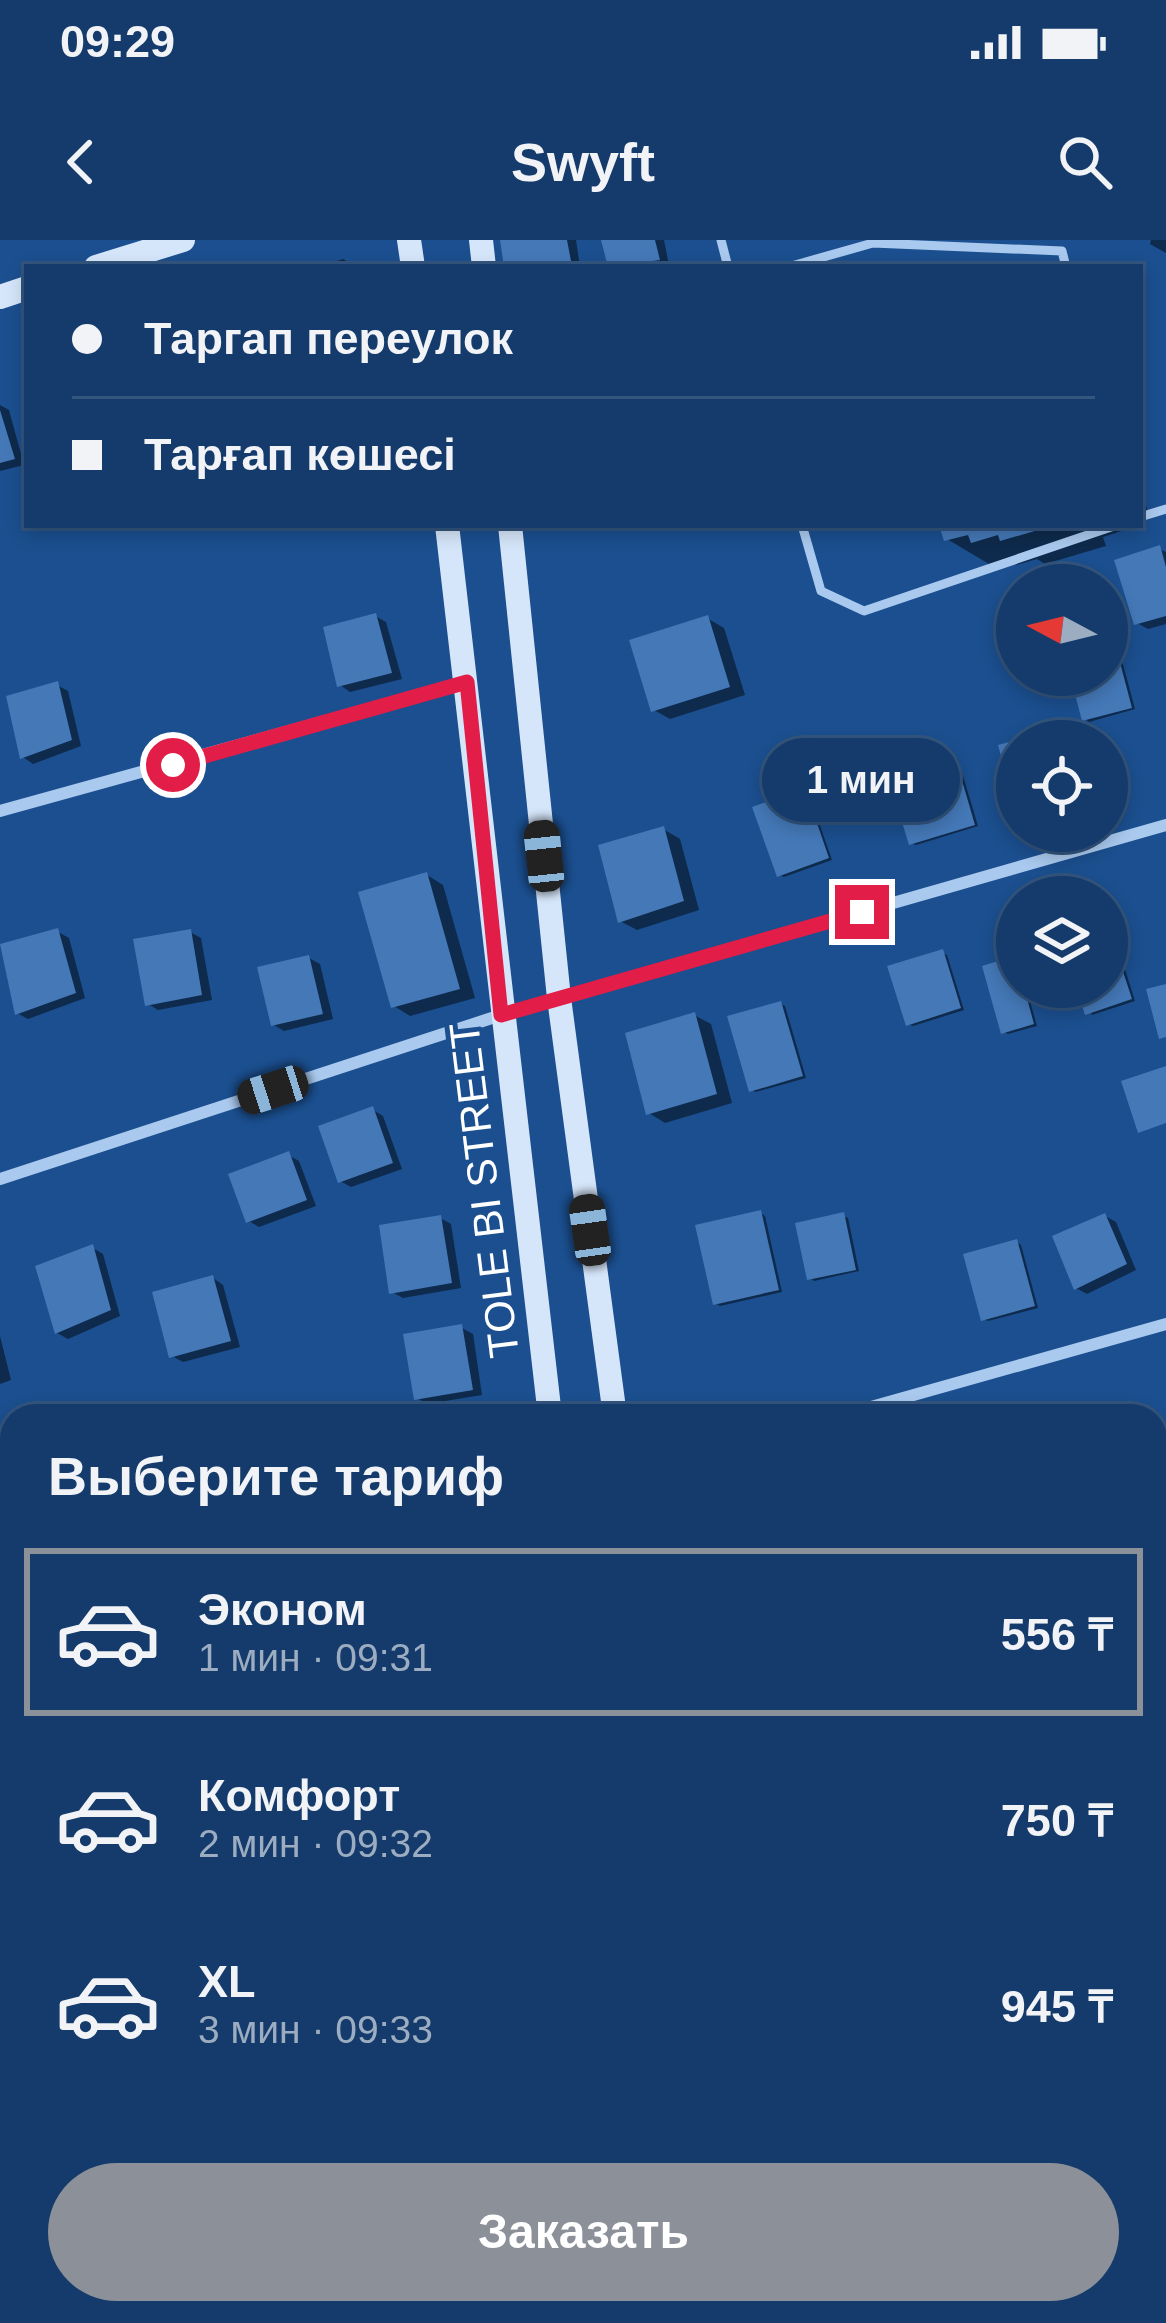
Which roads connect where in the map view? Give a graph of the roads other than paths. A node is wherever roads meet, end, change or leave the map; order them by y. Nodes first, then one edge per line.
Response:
1 (183, 240) edge
2 (106, 264) edge
3 (799, 264) edge
4 (1065, 264) edge
5 (447, 528) edge
6 (510, 528) edge
7 (803, 528) edge
8 (1108, 528) edge
9 (467, 682) junction
10 (0, 812) edge
11 (1166, 825) edge
12 (559, 998) junction
13 (501, 1015) junction
14 (0, 1179) edge
15 (1166, 1324) edge
16 (549, 1404) edge
17 (613, 1404) edge
18 (881, 1404) edge

1 - 2 main road
3 - 4 lane
5 - 9 main road, TOLE BI STREET
6 - 12 main road
7 - 8 lane
9 - 10 street
9 - 13 main road, TOLE BI STREET
11 - 12 street
12 - 13 street
12 - 17 main road
13 - 14 street
13 - 16 main road, TOLE BI STREET
15 - 18 street

